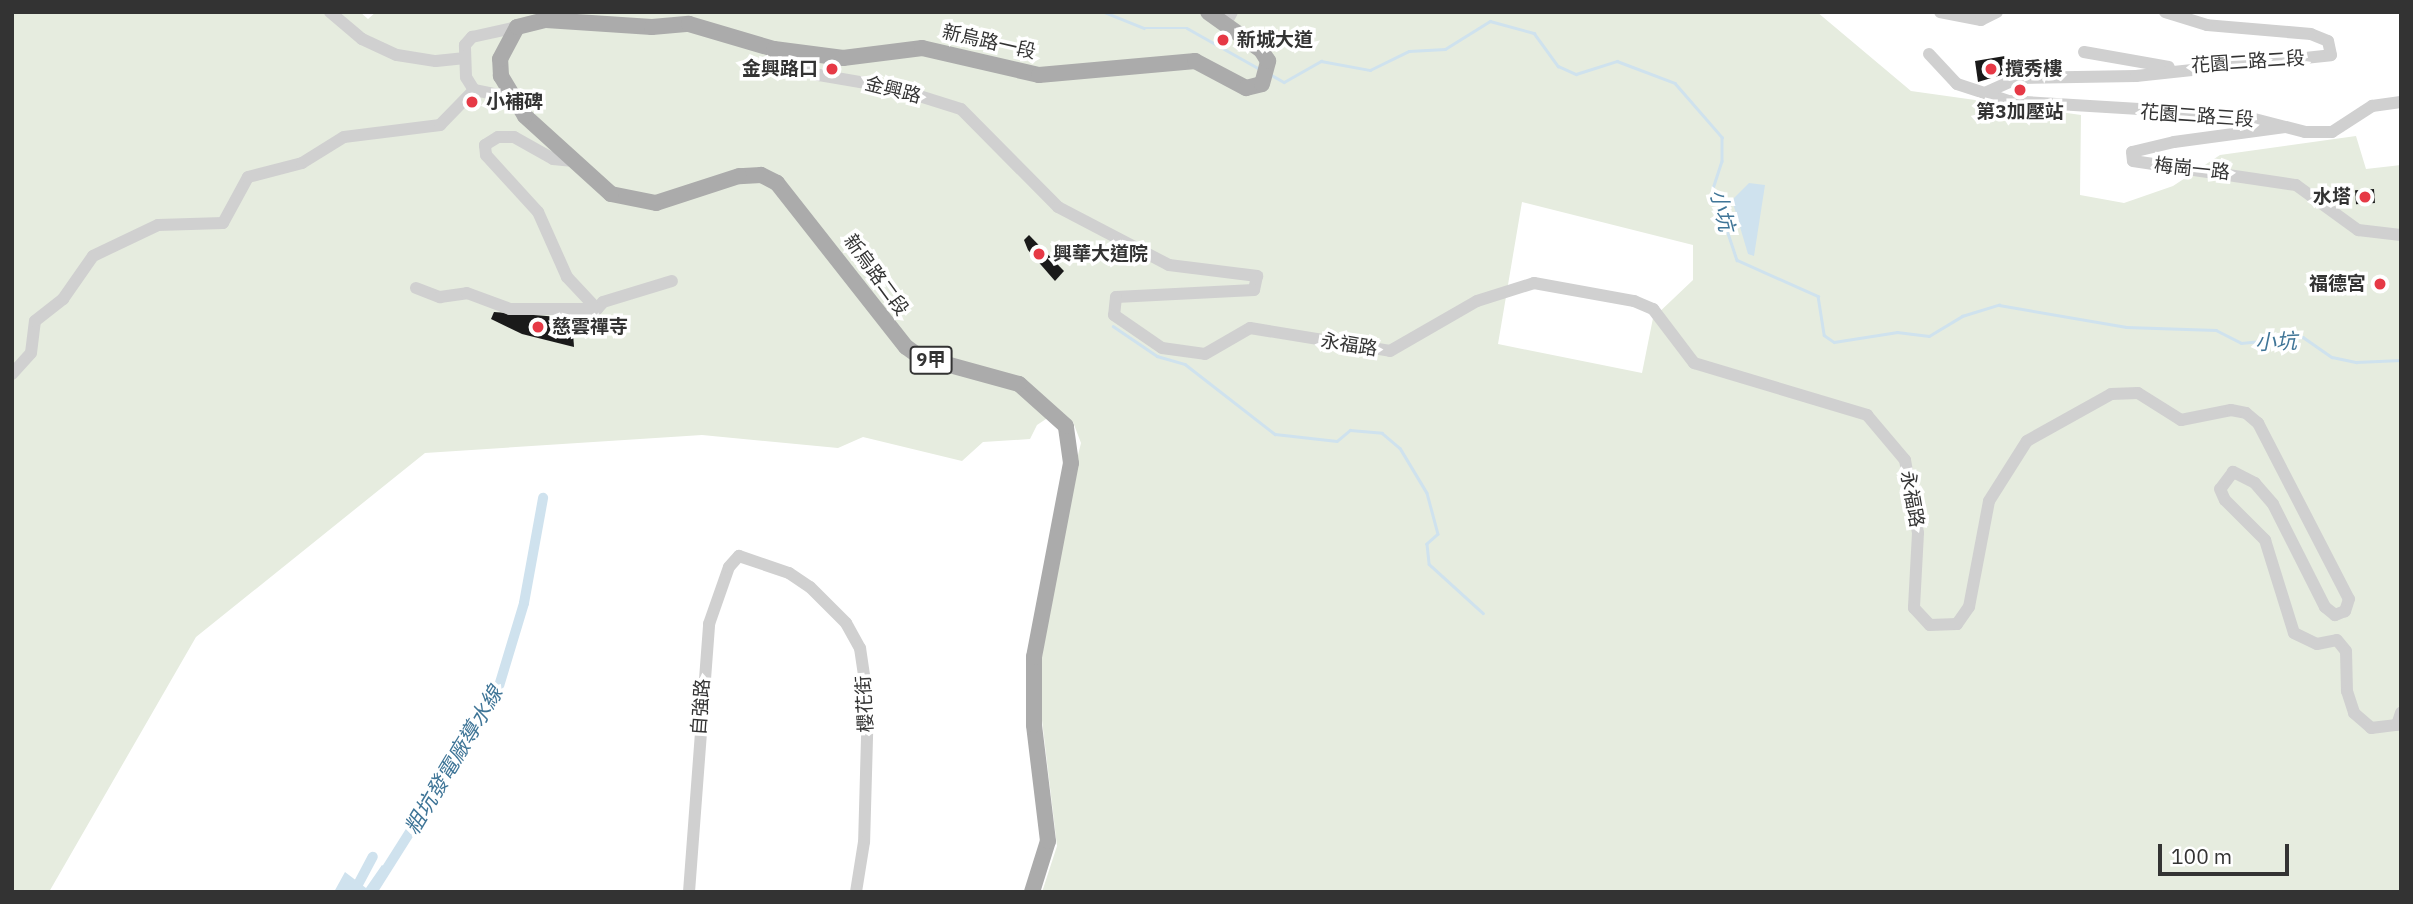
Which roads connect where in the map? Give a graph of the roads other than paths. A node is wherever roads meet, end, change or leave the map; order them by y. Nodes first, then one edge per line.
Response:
1 (330, 12) edge
2 (1208, 12) edge
3 (1940, 12) edge
4 (1997, 12) edge
5 (2165, 12) edge
6 (1230, 17) edge
7 (517, 27) junction
8 (774, 48) junction
9 (2084, 52) dead end
10 (1929, 54) dead end
11 (463, 58) junction
12 (2173, 68) junction
13 (474, 90) junction
14 (1987, 92) junction
15 (511, 97) junction
16 (2401, 102) edge
17 (2285, 127) junction
18 (1001, 154) joint
19 (571, 161) junction
20 (2401, 235) edge
21 (673, 281) dead end
22 (416, 288) dead end
23 (597, 309) junction
24 (12, 374) edge
25 (764, 564) joint
26 (2401, 713) edge
27 (689, 892) edge
28 (856, 892) edge
29 (1032, 892) edge

1 - 11 street
2 - 6 main road, 新烏路一段
3 - 4 street
5 - 12 street, 花園二路二段
6 - 8 main road, 新烏路一段
7 - 8 main road, 新烏路一段
7 - 11 street
7 - 15 main road, 新烏路二段 / 9甲
8 - 18 street, 金興路
9 - 12 street
10 - 14 street
11 - 13 street
12 - 14 street, 花園二路二段
13 - 15 street
13 - 24 street
14 - 17 street, 花園二路三段
15 - 19 main road, 新烏路二段 / 9甲
16 - 17 street, 花園二路三段
17 - 20 street, 梅崗一路
18 - 26 street, 永福路
19 - 23 street
19 - 29 main road, 新烏路二段 / 9甲
21 - 23 street
22 - 23 street
25 - 27 street, 自強路
25 - 28 street, 櫻花街

